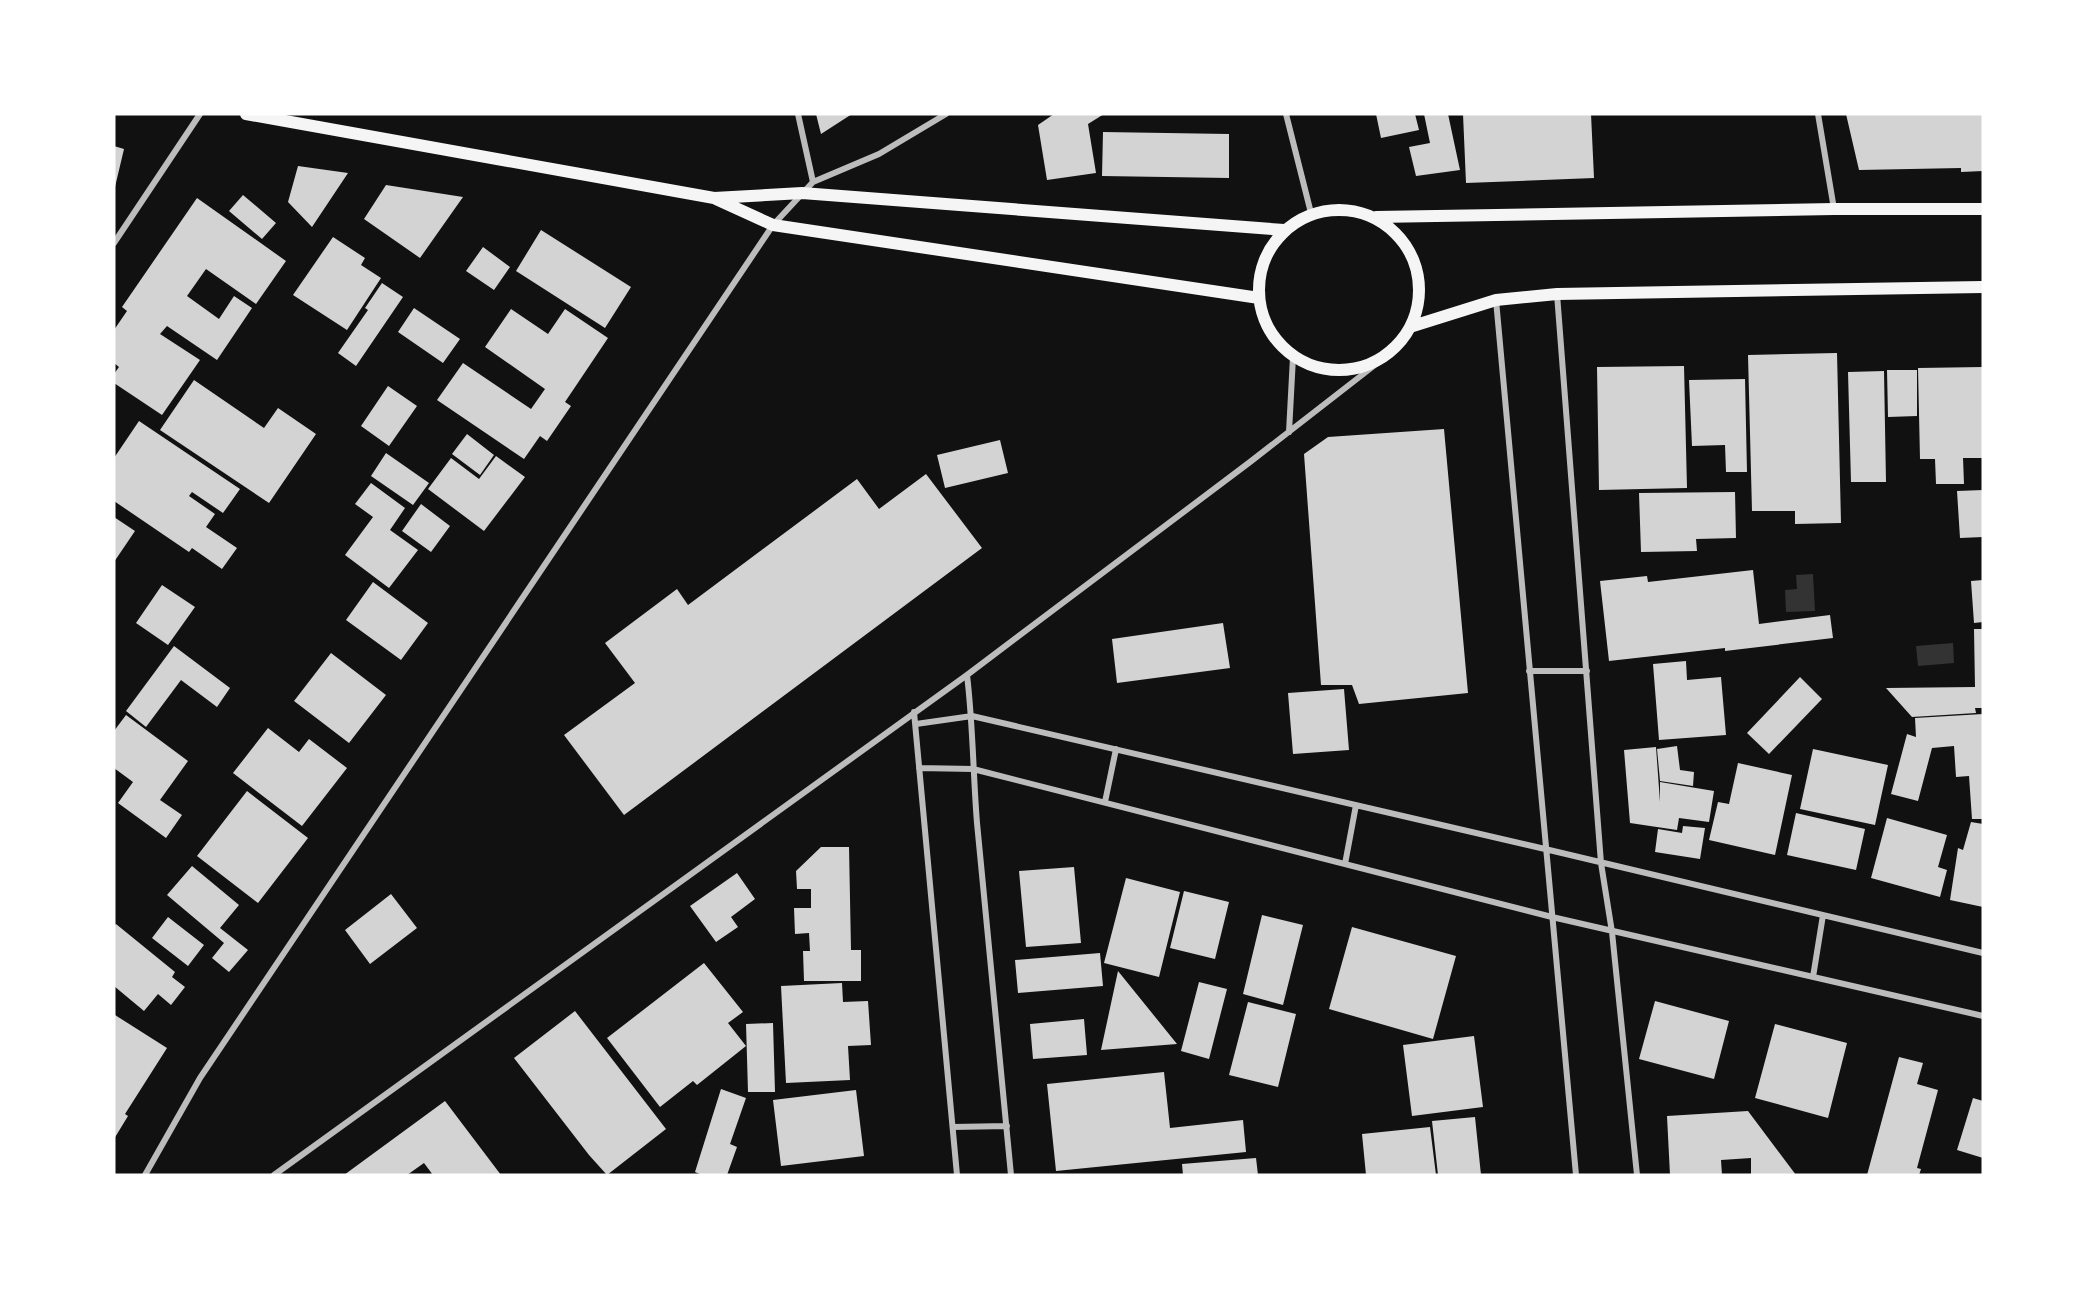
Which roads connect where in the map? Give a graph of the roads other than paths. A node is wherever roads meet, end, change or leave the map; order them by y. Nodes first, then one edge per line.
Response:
1 (200, 114) edge
2 (246, 114) edge
3 (798, 114) edge
4 (946, 114) edge
5 (1286, 114) edge
6 (1818, 114) edge
7 (813, 182) junction
8 (802, 193) junction
9 (714, 198) junction
10 (1834, 209) junction
11 (1983, 209) edge
12 (1311, 213) junction
13 (1376, 217) junction
14 (774, 225) junction
15 (1284, 230) junction
16 (114, 243) edge
17 (1983, 287) edge
18 (1557, 294) junction
19 (1259, 298) junction
20 (1496, 300) junction
21 (1413, 326) junction
22 (1293, 357) junction
23 (1380, 361) junction
24 (1289, 432) junction
25 (1529, 671) junction
26 (1587, 671) junction
27 (967, 675) junction
28 (914, 712) junction
29 (972, 716) junction
30 (916, 724) junction
31 (1116, 749) junction
32 (919, 768) junction
33 (973, 769) junction
34 (1105, 802) junction
35 (1356, 805) junction
36 (1545, 849) junction
37 (1601, 863) junction
38 (1345, 864) junction
39 (1823, 915) junction
40 (1552, 917) junction
41 (1612, 932) junction
42 (1983, 953) edge
43 (1813, 977) junction
44 (1983, 1016) edge
45 (953, 1126) junction
46 (1007, 1126) junction
47 (145, 1175) edge
48 (274, 1175) edge
49 (957, 1175) edge
50 (1011, 1175) edge
51 (1576, 1175) edge
52 (1637, 1175) edge

1 - 16 street
2 - 9 main road
3 - 7 street
4 - 7 street
5 - 12 street
6 - 10 street
7 - 8 street
8 - 9 main road
8 - 14 street
8 - 15 main road
9 - 14 main road
10 - 11 main road
10 - 13 main road
12 - 13 main road
12 - 15 main road
13 - 21 main road
14 - 19 main road
14 - 47 street
15 - 19 main road
17 - 18 main road
18 - 20 main road
18 - 26 street
19 - 22 main road
20 - 21 main road
20 - 25 street
21 - 23 main road
22 - 23 main road
22 - 24 street
23 - 24 street
24 - 27 street
25 - 26 street
25 - 36 street
26 - 37 street
27 - 28 street
27 - 29 street
28 - 30 street
28 - 48 street
29 - 30 street
29 - 31 street
29 - 33 street
30 - 32 street
31 - 34 street
31 - 35 street
32 - 33 street
32 - 45 street
33 - 34 street
33 - 46 street
34 - 38 street
35 - 36 street
35 - 38 street
36 - 37 street
36 - 40 street
37 - 39 street
37 - 41 street
38 - 40 street
39 - 42 street
39 - 43 street
40 - 41 street
40 - 51 street
41 - 43 street
41 - 52 street
43 - 44 street
45 - 46 street
45 - 49 street
46 - 50 street

